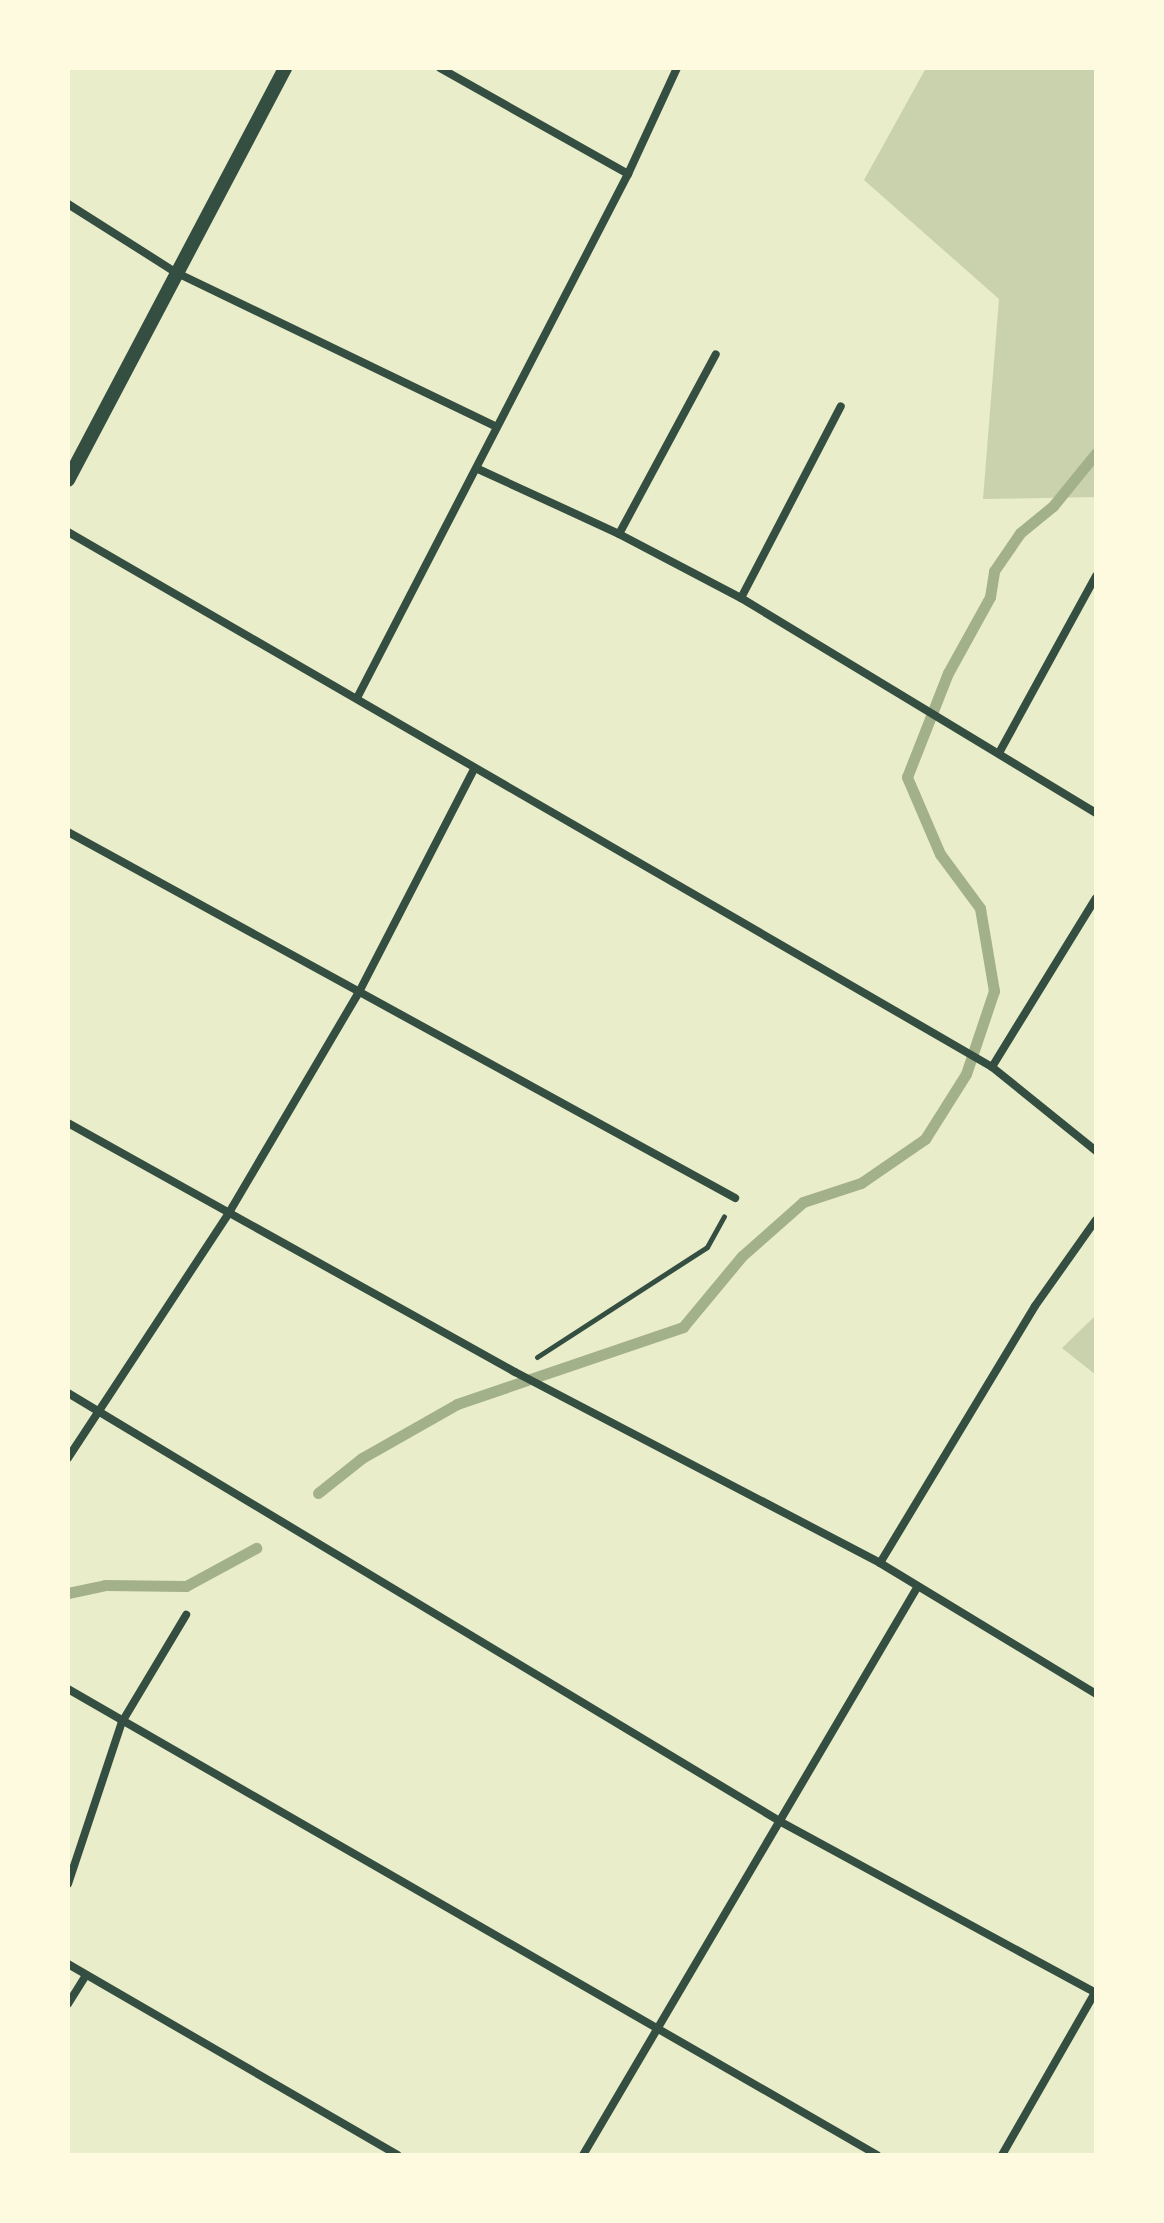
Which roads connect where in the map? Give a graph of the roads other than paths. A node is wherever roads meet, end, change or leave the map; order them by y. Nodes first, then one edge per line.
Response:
1 (285, 68) edge
2 (440, 68) edge
3 (677, 68) edge
4 (628, 174) junction
5 (68, 204) edge
6 (175, 272) junction
7 (716, 354) dead end
8 (841, 406) dead end
9 (497, 427) junction
10 (478, 469) junction
11 (68, 480) edge
12 (68, 532) edge
13 (619, 534) junction
14 (1096, 576) edge
15 (741, 598) junction
16 (357, 698) junction
17 (999, 753) junction
18 (474, 769) junction
19 (1096, 813) edge
20 (68, 832) edge
21 (1096, 898) edge
22 (358, 994) junction
23 (992, 1067) junction
24 (68, 1123) edge
25 (1096, 1151) edge
26 (735, 1198) road end
27 (230, 1211) junction
28 (1096, 1220) edge
29 (68, 1393) edge
30 (99, 1412) junction
31 (68, 1458) edge
32 (880, 1563) junction
33 (918, 1586) junction
34 (186, 1615) dead end
35 (68, 1689) edge
36 (1095, 1691) edge
37 (122, 1722) junction
38 (781, 1822) junction
39 (68, 1884) edge
40 (68, 1964) edge
41 (86, 1975) junction
42 (1096, 1992) edge
43 (68, 2004) edge
44 (659, 2029) junction
45 (398, 2155) edge
46 (583, 2155) edge
47 (877, 2155) edge
48 (1002, 2155) edge

1 - 6 street
2 - 4 street
3 - 4 street
4 - 9 street
5 - 6 street
6 - 9 street
6 - 11 street
7 - 13 street
8 - 15 street
9 - 10 street
10 - 13 street
10 - 16 street
12 - 16 street
13 - 15 street
14 - 17 street
15 - 17 street
16 - 18 street
17 - 19 street
18 - 22 street
18 - 23 street
20 - 22 street
21 - 23 street
22 - 26 street
22 - 27 street
23 - 25 street
24 - 27 street
27 - 30 street
27 - 32 street
28 - 32 street
29 - 30 street
30 - 31 street
30 - 38 street
32 - 33 street
33 - 36 street
33 - 38 street
34 - 37 street
35 - 37 street
37 - 39 street
37 - 44 street
38 - 42 street
38 - 44 street
40 - 41 street
41 - 43 street
41 - 45 street
42 - 48 street
44 - 46 street
44 - 47 street

